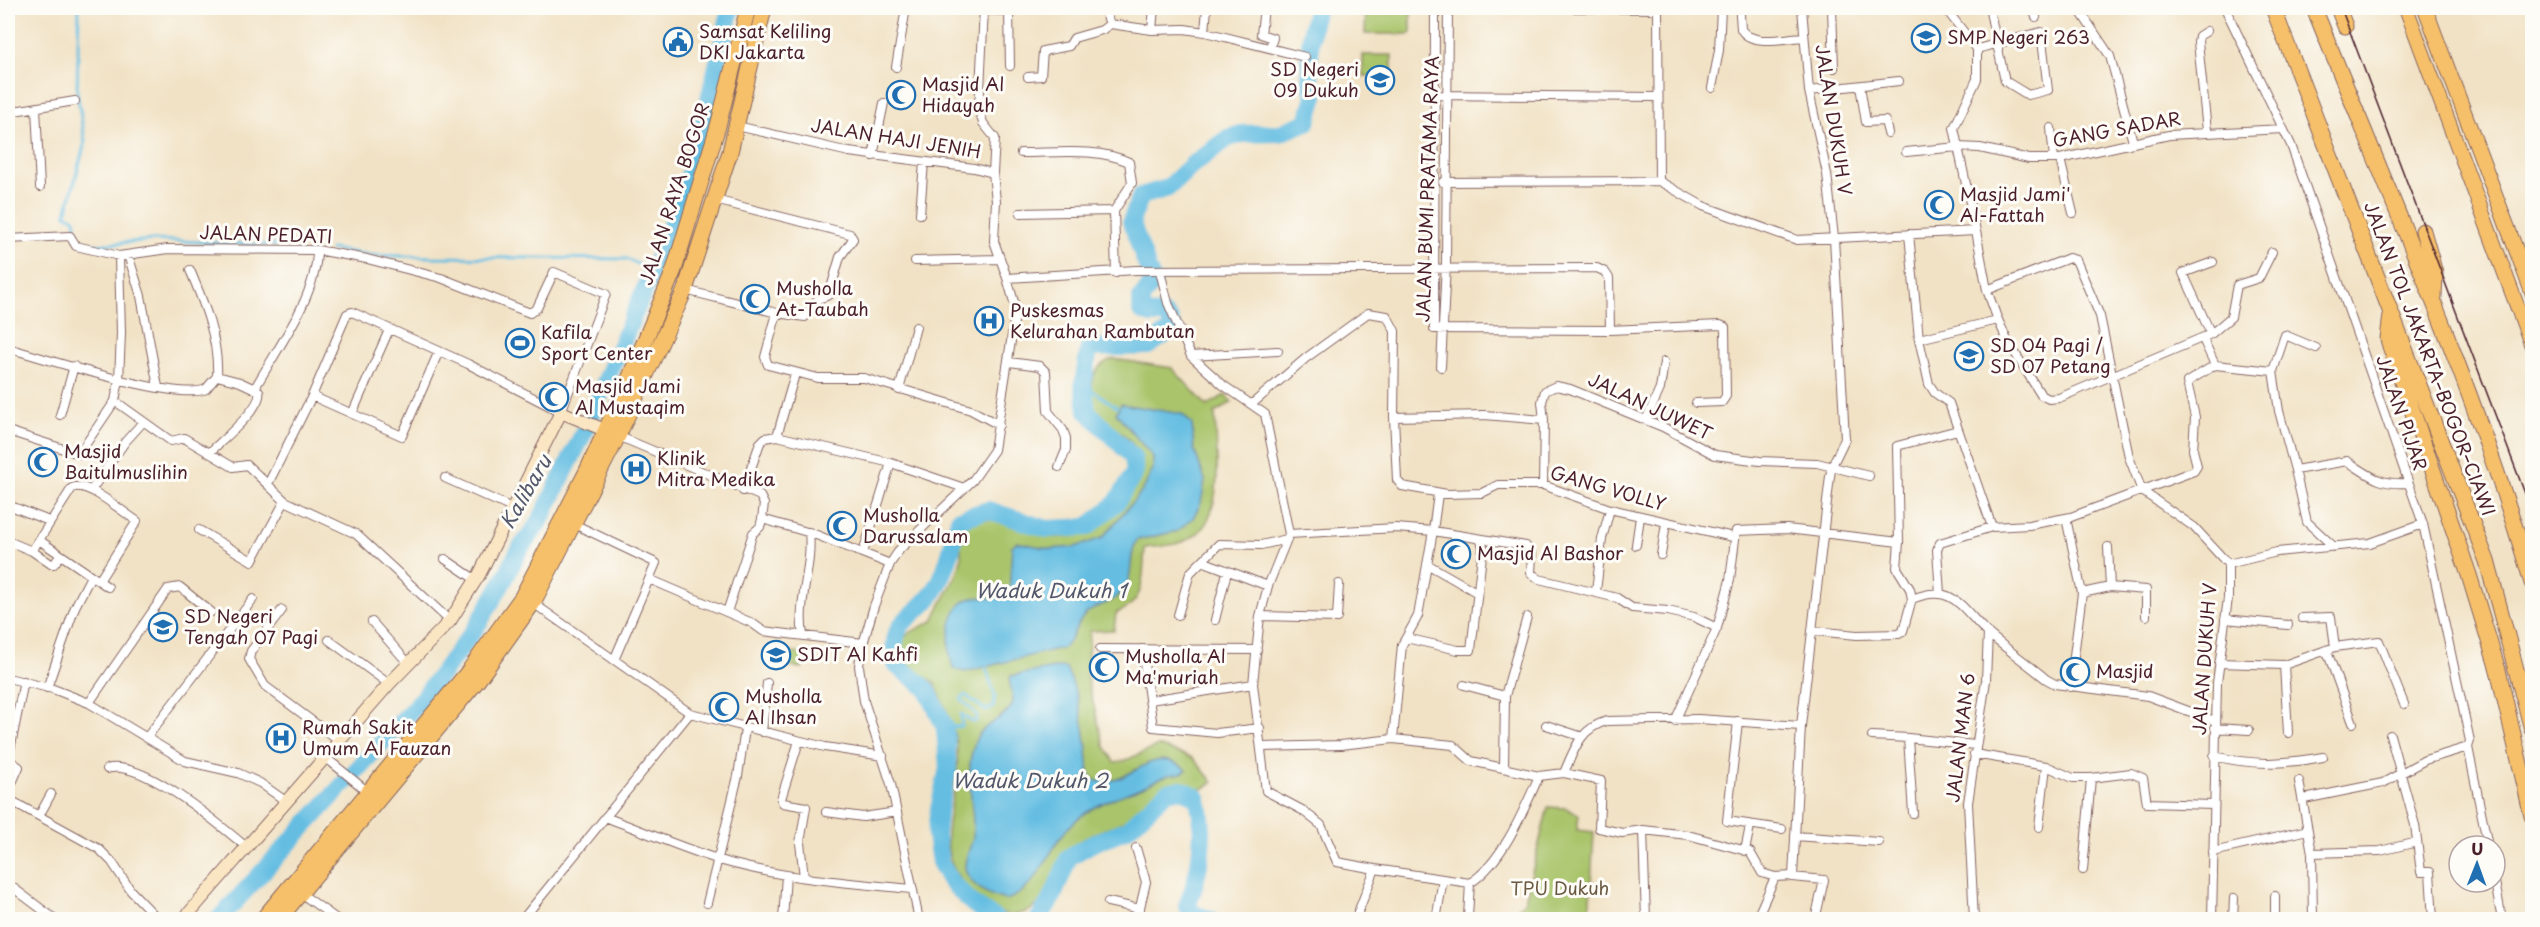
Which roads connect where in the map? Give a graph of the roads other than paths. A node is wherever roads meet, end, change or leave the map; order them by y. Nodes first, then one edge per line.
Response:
1 (748, 8) edge
2 (764, 8) edge
3 (906, 8) edge
4 (1104, 8) edge
5 (1154, 8) edge
6 (1207, 8) edge
7 (1264, 8) edge
8 (1435, 8) edge
9 (1448, 8) edge
10 (1570, 8) edge
11 (1658, 8) edge
12 (1721, 8) edge
13 (1802, 8) edge
14 (1832, 8) edge
15 (1945, 8) edge
16 (2032, 8) edge
17 (2078, 8) edge
18 (2225, 8) edge
19 (2273, 8) edge
20 (2314, 8) edge
21 (2338, 8) edge
22 (2406, 8) edge
23 (2425, 8) edge
24 (984, 9) edge
25 (1990, 12) dead end
26 (1740, 15) dead end
27 (2036, 17) dead end
28 (1110, 24) junction
29 (2345, 26) dead end
30 (1152, 30) junction
31 (2207, 31) dead end
32 (1205, 32) junction
33 (1803, 37) junction
34 (1998, 43) junction
35 (1270, 47) junction
36 (1977, 49) junction
37 (1305, 57) dead end
38 (1010, 66) dead end
39 (896, 67) dead end
40 (1834, 68) dead end
41 (1028, 77) dead end
42 (1899, 81) dead end
43 (1860, 86) junction
44 (1712, 88) dead end
45 (1809, 91) junction
46 (1435, 95) junction
47 (1448, 95) junction
48 (1657, 97) junction
49 (75, 101) dead end
50 (884, 103) dead end
51 (36, 108) junction
52 (8, 112) edge
53 (737, 126) junction
54 (2051, 128) dead end
55 (2283, 129) junction
56 (2207, 131) junction
57 (1888, 133) dead end
58 (2133, 141) junction
59 (1958, 147) junction
60 (1906, 152) dead end
61 (1021, 153) dead end
62 (873, 156) junction
63 (2057, 159) junction
64 (924, 162) junction
65 (993, 173) junction
66 (1659, 181) junction
67 (1435, 182) junction
68 (1448, 182) junction
69 (40, 187) dead end
70 (715, 200) junction
71 (1114, 212) junction
72 (1020, 213) dead end
73 (2073, 213) dead end
74 (921, 214) dead end
75 (1976, 231) junction
76 (2423, 231) dead end
77 (1909, 234) junction
78 (1834, 237) junction
79 (8, 239) edge
80 (317, 250) junction
81 (2272, 252) dead end
82 (124, 255) junction
83 (999, 259) junction
84 (915, 261) dead end
85 (2213, 262) dead end
86 (190, 270) dead end
87 (1156, 270) junction
88 (1434, 270) junction
89 (1446, 270) junction
90 (1116, 273) junction
91 (1007, 278) junction
92 (685, 290) junction
93 (1987, 290) junction
94 (2532, 292) edge
95 (2433, 304) junction
96 (777, 314) junction
97 (2391, 315) junction
98 (1998, 320) junction
99 (916, 327) dead end
100 (389, 330) junction
101 (1444, 330) junction
102 (1610, 330) junction
103 (2207, 336) junction
104 (1919, 339) junction
105 (2532, 346) edge
106 (8, 348) edge
107 (2316, 348) dead end
108 (439, 351) junction
109 (1278, 351) dead end
110 (1191, 356) junction
111 (1009, 362) junction
112 (1664, 362) dead end
113 (2215, 365) junction
114 (74, 366) junction
115 (1441, 367) dead end
116 (2273, 371) junction
117 (795, 374) junction
118 (2112, 374) junction
119 (217, 376) junction
120 (119, 380) junction
121 (158, 387) junction
122 (255, 388) junction
123 (899, 390) junction
124 (312, 396) junction
125 (115, 401) junction
126 (1696, 403) dead end
127 (1252, 404) junction
128 (352, 414) junction
129 (566, 414) junction
130 (60, 415) dead end
131 (1394, 417) junction
132 (1544, 420) junction
133 (1646, 420) junction
134 (143, 422) junction
135 (999, 425) junction
136 (1958, 430) junction
137 (8, 431) edge
138 (607, 431) junction
139 (777, 436) junction
140 (208, 453) junction
141 (891, 463) junction
142 (1832, 466) junction
143 (1059, 467) dead end
144 (2295, 470) junction
145 (1869, 476) dead end
146 (445, 478) dead end
147 (270, 480) dead end
148 (2408, 483) junction
149 (1543, 485) junction
150 (964, 488) junction
151 (92, 489) junction
152 (743, 491) junction
153 (2142, 491) junction
154 (1438, 494) junction
155 (285, 501) junction
156 (8, 506) edge
157 (512, 508) junction
158 (1610, 509) junction
159 (1640, 517) junction
160 (2066, 518) junction
161 (762, 519) junction
162 (49, 521) junction
163 (1666, 523) junction
164 (574, 524) junction
165 (2423, 524) junction
166 (1992, 527) junction
167 (199, 530) dead end
168 (1432, 531) junction
169 (809, 532) junction
170 (1823, 534) junction
171 (1288, 537) junction
172 (1733, 537) junction
173 (39, 540) junction
174 (1481, 541) junction
175 (8, 542) edge
176 (1899, 542) junction
177 (1636, 545) dead end
178 (2108, 547) dead end
179 (2334, 547) junction
180 (30, 550) junction
181 (863, 553) junction
182 (61, 555) junction
183 (1661, 555) dead end
184 (445, 559) dead end
185 (252, 561) junction
186 (1202, 561) junction
187 (890, 564) junction
188 (1427, 564) junction
189 (2228, 564) junction
190 (248, 572) dead end
191 (1227, 572) junction
192 (95, 578) junction
193 (649, 579) junction
194 (2532, 579) edge
195 (476, 580) junction
196 (1340, 584) dead end
197 (1268, 586) junction
198 (108, 587) dead end
199 (2110, 587) junction
200 (1476, 592) junction
201 (1596, 592) junction
202 (2082, 593) junction
203 (1940, 594) junction
204 (253, 599) dead end
205 (1912, 599) junction
206 (532, 603) junction
207 (282, 610) dead end
208 (211, 612) dead end
209 (728, 612) junction
210 (1178, 615) dead end
211 (1260, 616) junction
212 (2146, 616) dead end
213 (1527, 617) dead end
214 (2302, 618) dead end
215 (2225, 619) junction
216 (1215, 620) dead end
217 (450, 621) junction
218 (372, 622) dead end
219 (2288, 624) dead end
220 (1717, 628) junction
221 (1814, 631) junction
222 (505, 633) junction
223 (1988, 633) junction
224 (803, 634) junction
225 (1406, 638) junction
226 (328, 640) dead end
227 (863, 643) junction
228 (1100, 649) dead end
229 (1142, 649) junction
230 (1257, 650) junction
231 (2331, 650) junction
232 (614, 660) junction
233 (408, 663) junction
234 (2219, 663) junction
235 (2284, 665) junction
236 (8, 678) edge
237 (24, 681) junction
238 (767, 683) dead end
239 (388, 684) junction
240 (1253, 684) junction
241 (1464, 685) dead end
242 (2070, 687) junction
243 (47, 688) junction
244 (1505, 696) junction
245 (1150, 700) junction
246 (89, 703) junction
247 (2403, 704) dead end
248 (690, 713) junction
249 (1675, 721) junction
250 (1738, 721) junction
251 (2353, 723) dead end
252 (1546, 725) dead end
253 (2215, 725) junction
254 (1801, 726) junction
255 (1260, 728) junction
256 (745, 729) junction
257 (2532, 729) edge
258 (2249, 730) dead end
259 (762, 732) junction
260 (2288, 733) dead end
261 (2390, 735) dead end
262 (1580, 736) junction
263 (1872, 736) dead end
264 (147, 737) junction
265 (1908, 738) junction
266 (1393, 739) junction
267 (339, 741) junction
268 (799, 741) junction
269 (1263, 747) junction
270 (2468, 747) junction
271 (1974, 749) junction
272 (883, 756) junction
273 (2214, 756) junction
274 (2323, 757) dead end
275 (8, 759) edge
276 (330, 761) junction
277 (2046, 766) junction
278 (1504, 768) junction
279 (107, 769) dead end
280 (2402, 772) junction
281 (1564, 773) junction
282 (1539, 776) junction
283 (2091, 778) junction
284 (2299, 781) dead end
285 (364, 789) junction
286 (8, 792) edge
287 (51, 794) dead end
288 (8, 799) edge
289 (2304, 799) junction
290 (287, 802) junction
291 (2213, 805) junction
292 (826, 812) dead end
293 (897, 812) junction
294 (1912, 813) dead end
295 (39, 816) junction
296 (2532, 816) edge
297 (605, 817) junction
298 (1750, 826) junction
299 (2039, 827) dead end
300 (1782, 829) dead end
301 (1642, 830) junction
302 (2308, 830) junction
303 (2486, 834) edge
304 (1795, 836) junction
305 (1879, 842) dead end
306 (2417, 842) junction
307 (245, 846) junction
308 (1136, 848) dead end
309 (1745, 851) junction
310 (2212, 852) junction
311 (2312, 853) junction
312 (716, 858) junction
313 (1375, 869) junction
314 (2083, 870) dead end
315 (786, 875) junction
316 (804, 877) junction
317 (1775, 877) junction
318 (1792, 877) junction
319 (1443, 879) junction
320 (1470, 883) junction
321 (8, 884) edge
322 (912, 889) junction
323 (299, 892) junction
324 (2497, 894) edge
325 (2275, 896) dead end
326 (2234, 898) dead end
327 (1108, 902) dead end
328 (706, 903) dead end
329 (1140, 909) junction
330 (1468, 917) dead end
331 (56, 920) edge
332 (159, 920) edge
333 (183, 920) edge
334 (262, 920) edge
335 (278, 920) edge
336 (338, 920) edge
337 (522, 920) edge
338 (783, 920) edge
339 (919, 920) edge
340 (1137, 920) edge
341 (1355, 920) edge
342 (1436, 920) edge
343 (1646, 920) edge
344 (1756, 920) edge
345 (1815, 920) edge
346 (1974, 920) edge
347 (2212, 920) edge
348 (2233, 920) edge
349 (2275, 920) edge
350 (2313, 920) edge
351 (2433, 920) edge
352 (2502, 920) edge

1 - 138 highway, JALAN RAYA BOGOR
2 - 53 highway, JALAN RAYA BOGOR
3 - 39 street
4 - 28 street
5 - 30 street
6 - 32 street
7 - 35 street
8 - 46 street, JALAN BUMI PRATAMA RAYA
9 - 47 street, JALAN BUMI PRATAMA RAYA
10 - 11 street
11 - 48 street
12 - 44 street
13 - 33 street, JALAN DUKUH V
14 - 40 street
15 - 36 street
16 - 27 street
17 - 58 street
18 - 55 street, JALAN PIJAR
19 - 97 highway, JALAN TOL JAKARTA–BOGOR–CIAWI
20 - 95 highway, JALAN TOL JAKARTA–BOGOR–CIAWI
21 - 29 highway
22 - 105 main road
23 - 94 main road
24 - 38 street
24 - 65 street
25 - 34 street
26 - 33 street
28 - 30 street
28 - 41 street
30 - 32 street
31 - 56 street
32 - 35 street
33 - 45 street, JALAN DUKUH V
34 - 34 street
34 - 36 street
35 - 37 street
36 - 59 street
42 - 43 street
43 - 45 street
43 - 57 street
45 - 78 street, JALAN DUKUH V
46 - 47 street
46 - 67 street, JALAN BUMI PRATAMA RAYA
47 - 48 street
47 - 68 street, JALAN BUMI PRATAMA RAYA
48 - 66 street
49 - 51 street
50 - 62 street
51 - 52 street
51 - 69 street
53 - 62 street, JALAN HAJI JENIH
53 - 70 highway, JALAN RAYA BOGOR
54 - 63 street
55 - 56 street, GANG SADAR
55 - 148 street, JALAN PIJAR
56 - 58 street, GANG SADAR
58 - 63 street, GANG SADAR
59 - 60 street, GANG SADAR
59 - 63 street, GANG SADAR
59 - 75 street
61 - 71 street
62 - 64 street, JALAN HAJI JENIH
63 - 73 street
64 - 65 street, JALAN HAJI JENIH
64 - 74 street
65 - 83 street, JALAN HAJI JENIH
66 - 68 street
66 - 78 street
67 - 68 street
67 - 88 street, JALAN BUMI PRATAMA RAYA
68 - 89 street, JALAN BUMI PRATAMA RAYA
70 - 92 highway, JALAN RAYA BOGOR
70 - 96 street
71 - 72 street
71 - 90 street
75 - 77 street
75 - 93 street
76 - 95 highway
77 - 78 street
77 - 104 street
78 - 142 street, JALAN DUKUH V
79 - 82 street, JALAN PEDATI
80 - 82 street, JALAN PEDATI
80 - 122 street
80 - 129 street, JALAN PEDATI
81 - 103 street
82 - 120 street
82 - 121 street
83 - 84 street
83 - 91 street, JALAN HAJI JENIH
85 - 103 street
86 - 119 street
87 - 88 street
87 - 90 street
87 - 110 street
88 - 89 street
88 - 101 street, JALAN BUMI PRATAMA RAYA
89 - 101 street, JALAN BUMI PRATAMA RAYA
89 - 102 street
90 - 91 street
91 - 111 street, JALAN HAJI JENIH
92 - 96 street
92 - 138 highway, JALAN RAYA BOGOR
93 - 98 street
93 - 118 street
95 - 194 highway, JALAN TOL JAKARTA–BOGOR–CIAWI
96 - 117 street
97 - 257 highway, JALAN TOL JAKARTA–BOGOR–CIAWI
97 - 296 highway
98 - 104 street
98 - 118 street
99 - 123 street
100 - 108 street
100 - 124 street
100 - 128 street
101 - 102 street
101 - 115 street
102 - 126 street
103 - 113 street
103 - 118 street
104 - 136 street
106 - 114 street
107 - 116 street
108 - 128 street
108 - 129 street
109 - 110 street
110 - 127 street
111 - 135 street, JALAN HAJI JENIH
111 - 143 street
112 - 133 street
113 - 116 street
113 - 153 street
114 - 120 street
114 - 130 street
116 - 144 street
117 - 123 street
117 - 139 street
118 - 153 street
119 - 121 street
119 - 122 street
120 - 121 street
120 - 125 street
122 - 140 street
123 - 135 street
124 - 128 street
124 - 147 street
125 - 134 street
125 - 137 street
127 - 131 street
127 - 171 street
129 - 138 street
129 - 157 street
131 - 132 street
131 - 154 street, GANG VOLLY
132 - 133 street, JALAN JUWET
132 - 149 street
133 - 142 street, JALAN JUWET
134 - 140 street
134 - 151 street
135 - 150 street, JALAN HAJI JENIH
136 - 166 street
136 - 176 street
138 - 152 street
138 - 164 highway, JALAN RAYA BOGOR
138 - 222 highway, JALAN RAYA BOGOR
139 - 141 street
139 - 152 street
140 - 155 street
141 - 150 street
141 - 181 street
142 - 145 street, JALAN JUWET
142 - 170 street, JALAN DUKUH V
144 - 148 street
144 - 179 street
146 - 157 street
148 - 165 street, JALAN PIJAR
149 - 154 street, GANG VOLLY
149 - 158 street, GANG VOLLY
150 - 187 street, JALAN HAJI JENIH
151 - 162 street
151 - 192 street
152 - 161 street
153 - 160 street
153 - 189 street, JALAN DUKUH V
154 - 168 street
155 - 185 street
155 - 217 street
156 - 162 street
157 - 195 street
158 - 159 street, GANG VOLLY
158 - 201 street
159 - 163 street, GANG VOLLY
159 - 177 street
160 - 166 street
160 - 202 street
161 - 169 street
161 - 209 street
162 - 173 street
163 - 172 street, GANG VOLLY
163 - 183 street
164 - 193 street
164 - 206 highway, JALAN RAYA BOGOR
165 - 179 street
165 - 270 street, JALAN PIJAR
166 - 203 street
167 - 185 street
168 - 171 street
168 - 174 street
168 - 188 street
169 - 181 street
169 - 224 street
170 - 172 street, GANG VOLLY
170 - 176 street
170 - 221 street, JALAN DUKUH V
171 - 186 street
171 - 197 street
172 - 220 street
173 - 180 street
173 - 182 street
174 - 200 street
174 - 201 street
175 - 180 street
176 - 205 street
178 - 199 street
179 - 189 street
180 - 182 street
181 - 187 street
182 - 192 street
184 - 195 street
185 - 190 street
186 - 191 street
186 - 210 street
187 - 227 street, JALAN HAJI JENIH
188 - 200 street
188 - 225 street
189 - 215 street, JALAN DUKUH V
191 - 197 street
191 - 216 street
192 - 198 street
192 - 243 street
193 - 209 street
193 - 232 street
195 - 217 street
196 - 211 street
197 - 211 street
199 - 202 street
199 - 212 street
200 - 225 street
201 - 220 street
202 - 242 street
203 - 205 street
203 - 223 street
204 - 264 street
205 - 221 street
206 - 222 highway, JALAN RAYA BOGOR
206 - 232 street
207 - 267 street
208 - 246 street
209 - 224 street
211 - 230 street
213 - 244 street
214 - 231 street
215 - 219 street
215 - 234 street, JALAN DUKUH V
217 - 233 street
218 - 233 street
220 - 249 street
221 - 254 street, JALAN DUKUH V
222 - 285 highway, JALAN RAYA BOGOR
222 - 323 highway, JALAN RAYA BOGOR
223 - 242 street
223 - 271 street, JALAN MAN 6
224 - 227 street
225 - 266 street
226 - 239 street
227 - 272 street, JALAN HAJI JENIH
228 - 229 street
229 - 230 street
229 - 245 street
230 - 240 street
231 - 235 street
231 - 247 street
231 - 251 street
232 - 248 street
233 - 239 street
234 - 235 street
234 - 253 street, JALAN DUKUH V
235 - 260 street
236 - 237 street
237 - 243 street
237 - 275 street
238 - 259 street
239 - 267 street
240 - 245 street
240 - 255 street
241 - 244 street
242 - 253 street
243 - 246 street
244 - 278 street
245 - 255 street
246 - 264 street
248 - 256 street
248 - 297 street
249 - 250 street
249 - 262 street
250 - 254 street
250 - 298 street
252 - 262 street
253 - 258 street
253 - 273 street, JALAN DUKUH V
254 - 304 street, JALAN DUKUH V
255 - 269 street
256 - 259 street
256 - 312 street
259 - 268 street
261 - 280 street
262 - 281 street
263 - 265 street
264 - 290 street
265 - 271 street
265 - 294 street
266 - 269 street
266 - 278 street
267 - 276 street
268 - 272 street
268 - 316 street
269 - 313 street
270 - 280 street
270 - 303 street, JALAN PIJAR
271 - 277 street
271 - 346 street, JALAN MAN 6
272 - 293 street, JALAN HAJI JENIH
273 - 274 street
273 - 291 street, JALAN DUKUH V
275 - 286 street
276 - 285 street
276 - 290 street
277 - 283 street
277 - 299 street
278 - 282 street
279 - 307 street
280 - 289 street
280 - 306 street
281 - 282 street
281 - 301 street
282 - 320 street
283 - 291 street
283 - 314 street
284 - 289 street
285 - 334 highway, JALAN RAYA BOGOR
287 - 295 street
288 - 295 street
289 - 302 street
290 - 307 street
291 - 310 street, JALAN DUKUH V
292 - 293 street
293 - 322 street, JALAN HAJI JENIH
295 - 332 street
297 - 312 street
297 - 337 street
298 - 300 street
298 - 309 street
301 - 309 street
301 - 343 street
302 - 310 street
302 - 311 street
304 - 305 street
304 - 318 street, JALAN DUKUH V
306 - 311 street
306 - 351 street
307 - 333 street
308 - 329 street
309 - 317 street
310 - 347 street, JALAN DUKUH V
311 - 350 street
312 - 315 street
312 - 328 street
313 - 319 street
313 - 341 street
315 - 316 street
315 - 338 street
316 - 322 street
317 - 318 street
317 - 344 street
318 - 345 street
319 - 320 street
319 - 342 street
320 - 330 street
321 - 331 street
322 - 339 street, JALAN HAJI JENIH
323 - 335 highway, JALAN RAYA BOGOR
323 - 336 street
324 - 352 street
325 - 349 street
326 - 348 street
327 - 329 street
329 - 340 street

